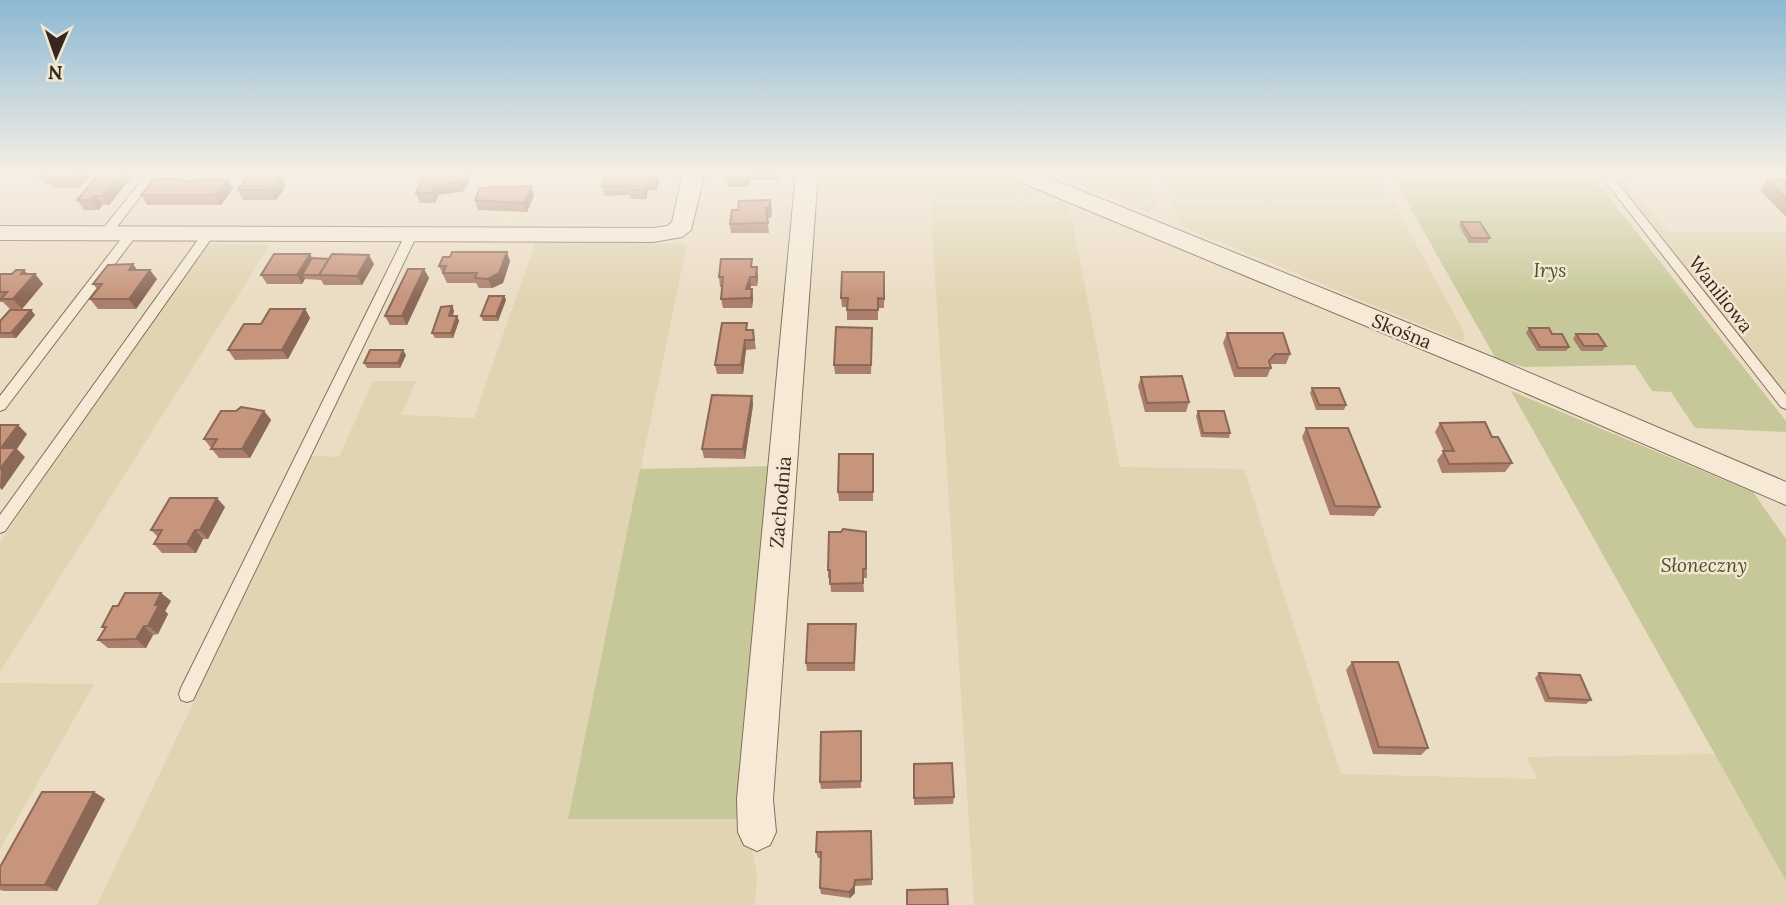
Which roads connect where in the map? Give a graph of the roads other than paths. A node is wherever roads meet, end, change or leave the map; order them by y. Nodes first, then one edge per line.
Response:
1 (121, 214) edge
2 (685, 214) edge
3 (803, 214) edge
4 (1119, 214) edge
5 (1636, 214) edge
6 (0, 233) edge
7 (106, 233) junction
8 (132, 233) junction
9 (209, 233) junction
10 (412, 233) junction
11 (1786, 404) edge
12 (0, 406) edge
13 (1786, 494) edge
14 (0, 527) edge
15 (187, 694) dead end
16 (757, 832) dead end

1 - 7 lane
2 - 10 street
3 - 16 street, Zachodnia
4 - 13 street, Skośna
5 - 11 lane, Waniliowa
6 - 7 street
7 - 8 street
8 - 9 street
8 - 12 lane
9 - 10 street
9 - 14 lane
10 - 15 lane

